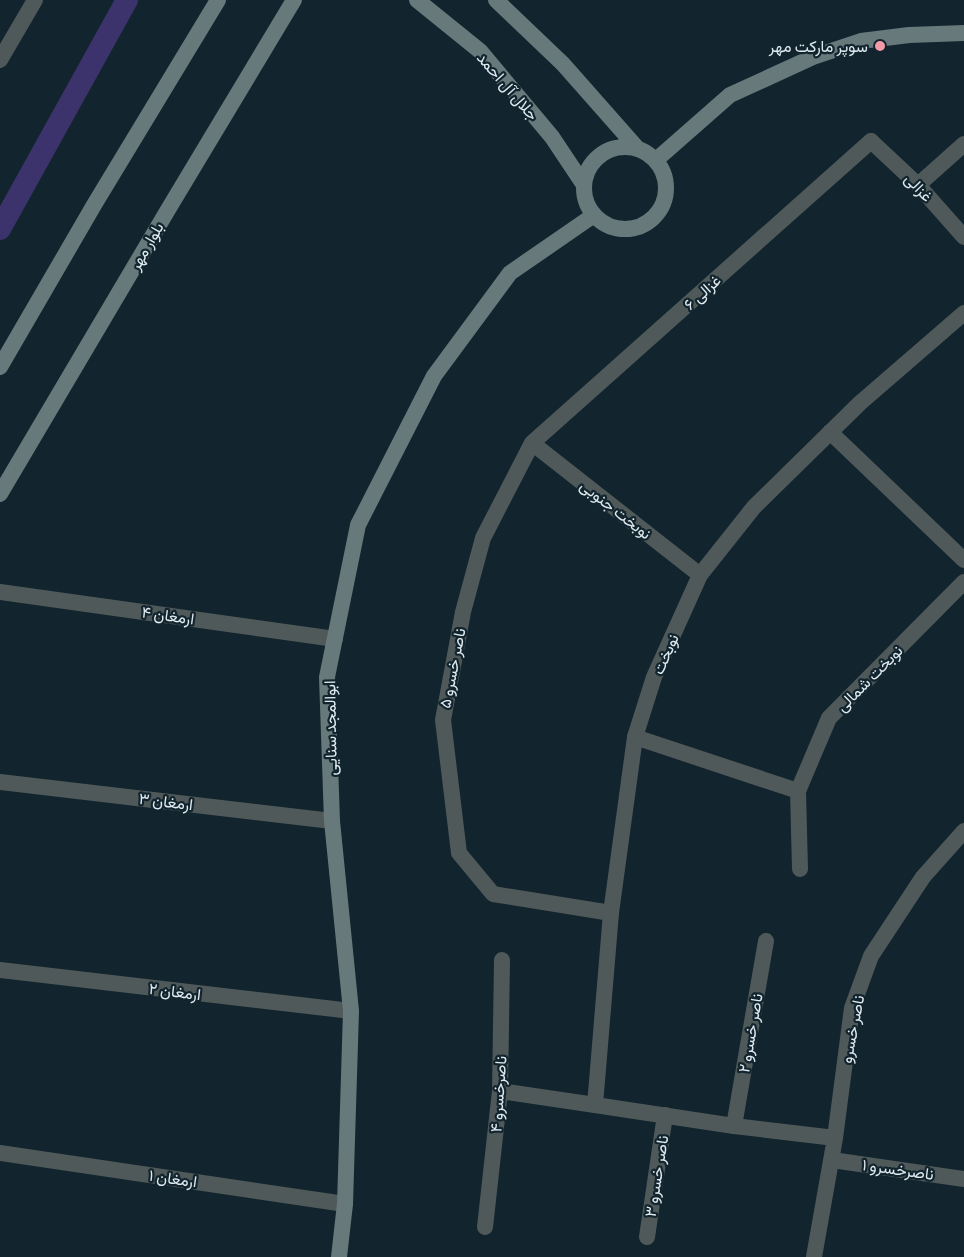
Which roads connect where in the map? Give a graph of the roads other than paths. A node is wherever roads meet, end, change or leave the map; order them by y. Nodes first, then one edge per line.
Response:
1 (35, 0) edge
2 (218, 0) edge
3 (294, 0) edge
4 (417, 0) edge
5 (496, 0) edge
6 (964, 33) edge
7 (0, 60) edge
8 (871, 141) joint
9 (964, 144) edge
10 (638, 149) junction
11 (656, 160) junction
12 (584, 185) junction
13 (918, 185) junction
14 (594, 215) junction
15 (964, 237) edge
16 (964, 313) edge
17 (0, 367) edge
18 (830, 432) junction
19 (532, 443) junction
20 (0, 494) edge
21 (964, 560) edge
22 (700, 575) junction
23 (964, 582) edge
24 (0, 592) edge
25 (335, 639) junction
26 (634, 737) junction
27 (0, 782) edge
28 (798, 791) junction
29 (332, 821) junction
30 (964, 831) edge
31 (800, 869) dead end
32 (611, 913) junction
33 (766, 941) dead end
34 (502, 960) dead end
35 (0, 970) edge
36 (351, 1011) junction
37 (500, 1091) junction
38 (595, 1105) junction
39 (665, 1116) junction
40 (734, 1126) junction
41 (835, 1138) junction
42 (0, 1153) edge
43 (832, 1160) junction
44 (964, 1179) edge
45 (345, 1204) junction
46 (485, 1227) dead end
47 (647, 1237) dead end
48 (339, 1257) edge
49 (814, 1257) edge

1 - 7 street
2 - 17 main road
3 - 20 main road, بلوار مهر
4 - 12 main road, جلال آل احمد
5 - 10 main road
6 - 11 main road
8 - 13 street, غزالی
8 - 19 street, غزالی ۶
9 - 13 street
10 - 11 main road
10 - 12 main road
11 - 14 main road
12 - 14 main road
13 - 15 street, غزالی
14 - 25 main road, ابوالمجد سنایی
16 - 18 street, نوبخت
18 - 21 street
18 - 22 street, نوبخت
19 - 22 street, نوبخت جنوبی
19 - 32 street, ناصر خسرو ۵
22 - 26 street, نوبخت
23 - 28 street, نوبخت شمالی
24 - 25 street, ارمغان ۴
25 - 29 main road, ابوالمجد سنایی
26 - 28 street
26 - 32 street, نوبخت
27 - 29 street, ارمغان ۳
28 - 31 street, نوبخت شمالی
29 - 36 main road, ابوالمجد سنایی
30 - 41 street, ناصر خسرو
32 - 38 street, نوبخت
33 - 40 street, ناصر خسرو ۲
34 - 37 street, ناصرخسرو ۴
35 - 36 street, ارمغان ۲
36 - 45 main road, ابوالمجد سنایی
37 - 38 street
37 - 46 street, ناصرخسرو ۴
38 - 39 street
39 - 40 street
39 - 47 street, ناصر خسرو ۳
40 - 41 street
41 - 43 street, ناصر خسرو
42 - 45 street, ارمغان ۱
43 - 44 street, ناصرخسرو ۱
43 - 49 street, ناصر خسرو
45 - 48 main road, ابوالمجد سنایی

